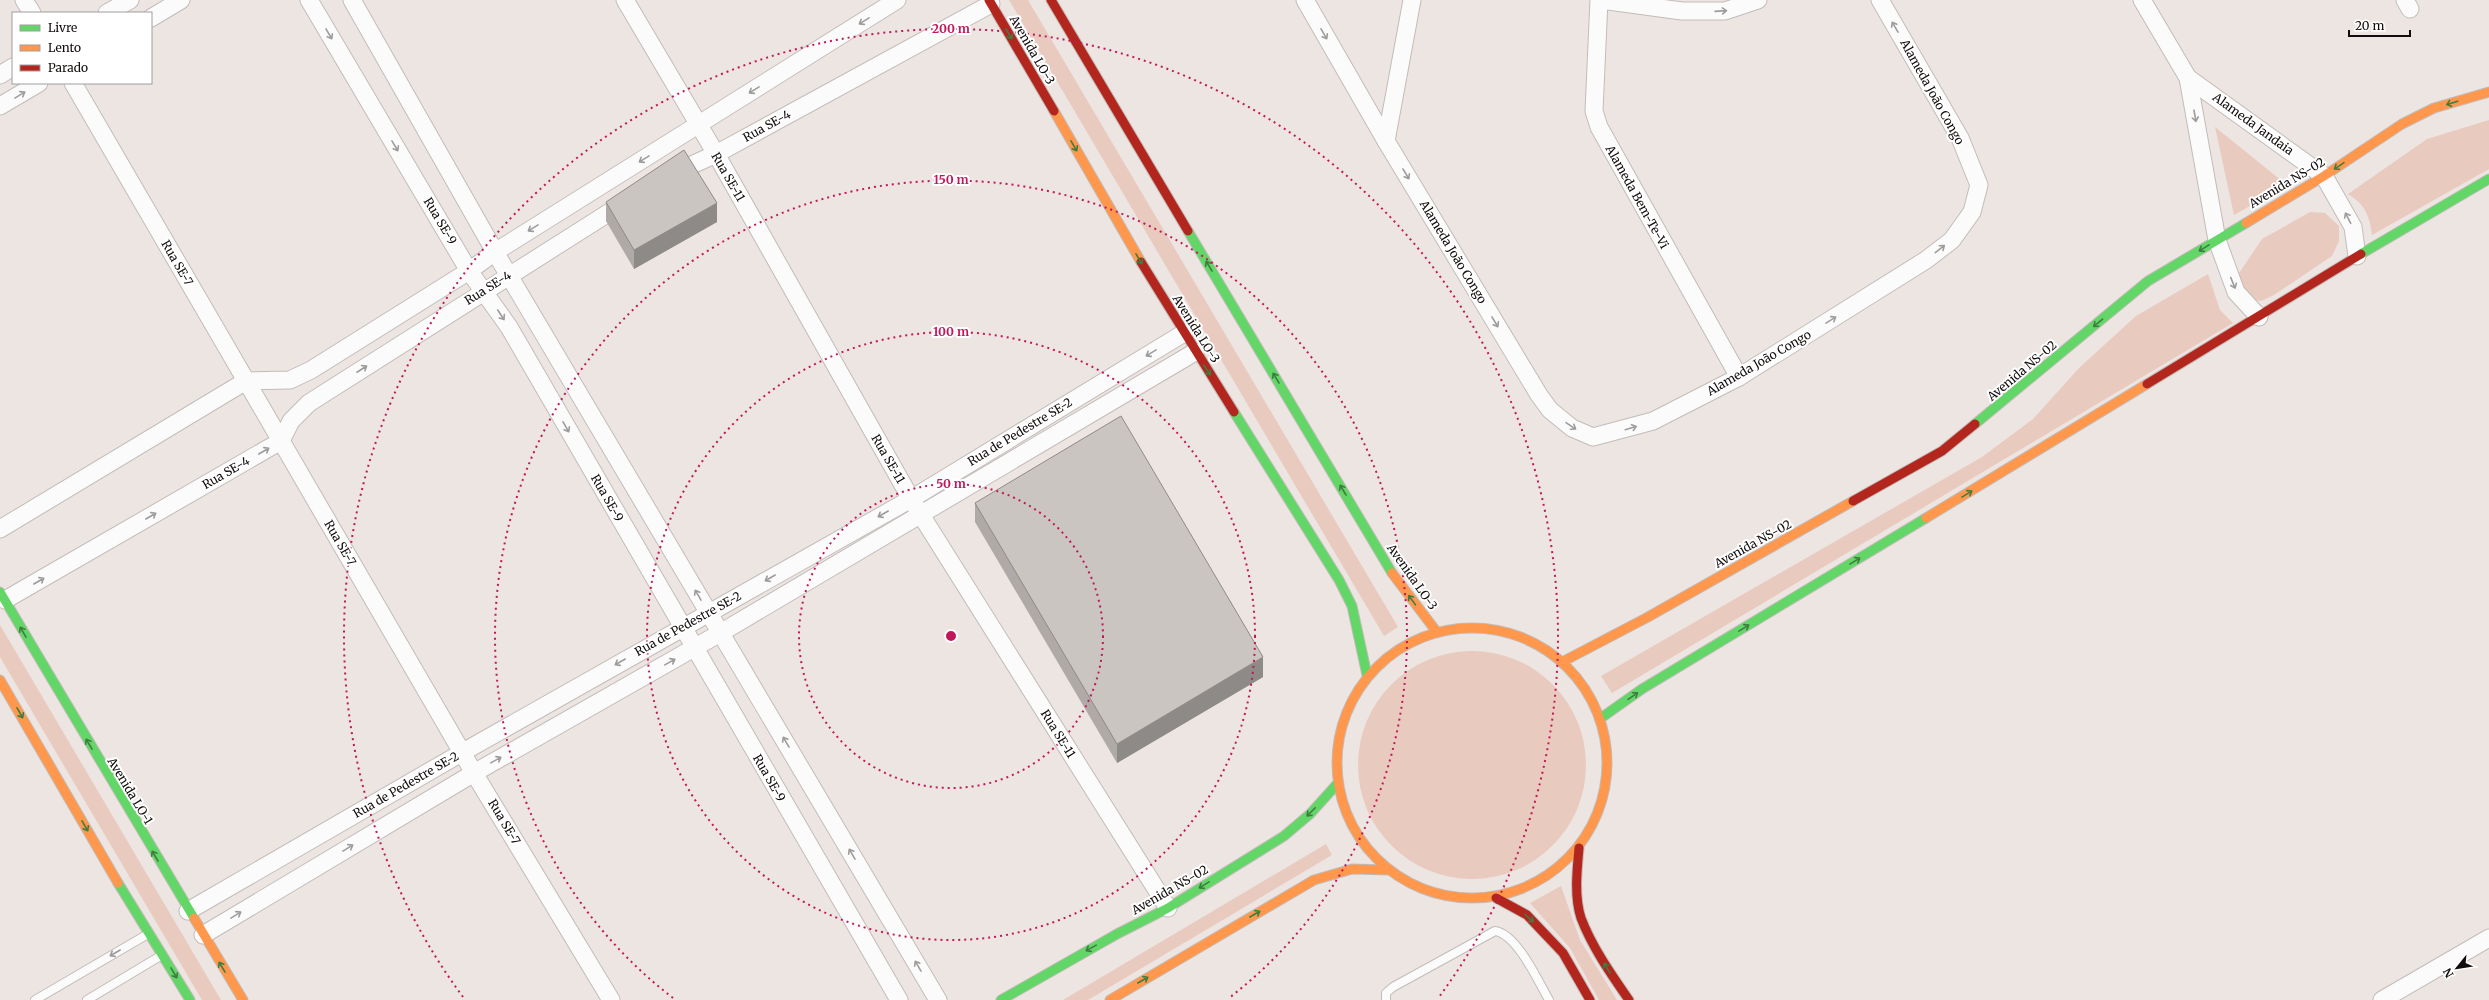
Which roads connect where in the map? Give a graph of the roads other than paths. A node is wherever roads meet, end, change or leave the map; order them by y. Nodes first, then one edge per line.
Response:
1 (24, 0) edge
2 (130, 0) edge
3 (181, 0) edge
4 (309, 0) edge
5 (352, 0) edge
6 (625, 0) edge
7 (897, 0) edge
8 (1052, 0) edge
9 (1305, 0) edge
10 (1412, 0) edge
11 (1600, 0) edge
12 (1758, 0) edge
13 (1880, 0) edge
14 (2142, 0) edge
15 (990, 2) edge
16 (31, 12) edge
17 (109, 12) edge
18 (152, 17) edge
19 (12, 68) edge
20 (0, 75) edge
21 (2188, 78) junction
22 (38, 84) edge
23 (74, 84) edge
24 (2489, 92) edge
25 (0, 106) edge
26 (698, 125) junction
27 (1386, 141) junction
28 (716, 154) junction
29 (2324, 176) junction
30 (2489, 179) edge
31 (658, 182) edge
32 (638, 195) edge
33 (2217, 240) junction
34 (495, 252) junction
35 (2356, 256) junction
36 (469, 271) junction
37 (510, 275) junction
38 (483, 291) junction
39 (2259, 317) junction
40 (1184, 333) junction
41 (1195, 352) junction
42 (1739, 377) junction
43 (246, 381) junction
44 (281, 441) junction
45 (911, 499) junction
46 (921, 516) junction
47 (0, 529) edge
48 (2, 596) edge
49 (708, 614) junction
50 (681, 627) junction
51 (1436, 630) junction
52 (722, 632) junction
53 (693, 648) junction
54 (1564, 662) junction
55 (1368, 675) junction
56 (0, 680) edge
57 (1601, 718) junction
58 (463, 752) junction
59 (474, 773) junction
60 (1338, 783) junction
61 (1579, 848) junction
62 (1388, 870) junction
63 (1496, 898) junction
64 (1168, 908) junction
65 (188, 911) junction
66 (149, 933) junction
67 (203, 935) junction
68 (2489, 938) edge
69 (162, 954) junction
70 (35, 1000) edge
71 (87, 1000) edge
72 (190, 1000) edge
73 (242, 1000) edge
74 (611, 1000) edge
75 (899, 1000) edge
76 (938, 1000) edge
77 (1001, 1000) edge
78 (1110, 1000) edge
79 (1386, 1000) edge
80 (1549, 1000) edge
81 (1590, 1000) edge
82 (1629, 1000) edge
83 (2382, 1000) edge

1 - 16 street
2 - 17 street
3 - 18 street
4 -> 36 street, Rua SE-9
5 - 34 street
6 - 26 street, Rua SE-11
7 -> 26 street, Rua SE-4
51 -> 8 street, Avenida LO-3
9 -> 27 street, Alameda João Congo
10 - 27 street
11 -> 12 street
11 - 42 street, Alameda Bem-Te-Vi
42 -> 13 street, Alameda João Congo
14 - 21 street, Alameda Jandaia
15 - 28 street, Rua SE-4
15 -> 40 street, Avenida LO-3
19 - 20 street
21 - 29 street, Alameda Jandaia
21 -> 33 street, Alameda Jandaia
25 -> 22 street
23 - 43 street, Rua SE-7
24 -> 29 street, Avenida NS-02
26 - 28 street, Rua SE-11
26 -> 34 street, Rua SE-4
27 -> 42 street, Alameda João Congo
28 - 31 street, Rua SE-4
28 - 45 street, Rua SE-11
29 - 33 street, Avenida NS-02
35 -> 29 street, Alameda Jandaia
30 - 35 street
32 - 37 street, Rua SE-4
33 -> 39 street, Alameda Jandaia
33 -> 54 street, Avenida NS-02
34 - 36 street, Rua SE-4
34 - 37 street
35 - 39 street
36 - 38 street, Rua SE-9
36 - 43 street, Rua SE-4
37 - 38 street, Rua SE-4
49 -> 37 street
44 -> 38 street, Rua SE-4
38 -> 50 street, Rua SE-9
57 -> 39 street
40 - 41 street, Avenida LO-3
40 -> 45 street, Rua de Pedestre SE-2
41 - 46 street, Rua de Pedestre SE-2
41 -> 55 street, Avenida LO-3
43 - 44 street, Rua SE-7
43 - 47 street, Rua SE-4
48 -> 44 street, Rua SE-4
44 - 58 street, Rua SE-7
45 - 46 street, Rua SE-11
45 -> 49 street, Rua de Pedestre SE-2
46 - 52 street, Rua de Pedestre SE-2
46 - 64 street, Rua SE-11
65 -> 48 street, Avenida LO-1
49 - 50 street, Rua de Pedestre SE-2
49 - 52 street
50 - 53 street, Rua SE-9
50 -> 58 street, Rua de Pedestre SE-2
51 - 54 street
51 - 55 street
52 - 53 street, Rua de Pedestre SE-2
76 -> 52 street
59 -> 53 street, Rua de Pedestre SE-2
53 - 75 street, Rua SE-9
54 - 57 street
55 - 60 street
56 -> 66 street
57 - 61 street
58 - 59 street, Rua SE-7
58 - 65 street, Rua de Pedestre SE-2
67 -> 59 street, Rua de Pedestre SE-2
59 - 74 street, Rua SE-7
60 - 62 street
60 -> 64 street, Avenida NS-02
61 - 63 street
82 -> 61 street
62 - 63 street
78 -> 62 street
63 -> 81 street
64 -> 77 street, Avenida NS-02
65 - 67 street, Avenida LO-1
66 - 69 street
66 -> 70 lane
73 -> 67 street, Avenida LO-1
68 - 83 street
69 - 71 lane
69 -> 72 street
79 - 80 lane

